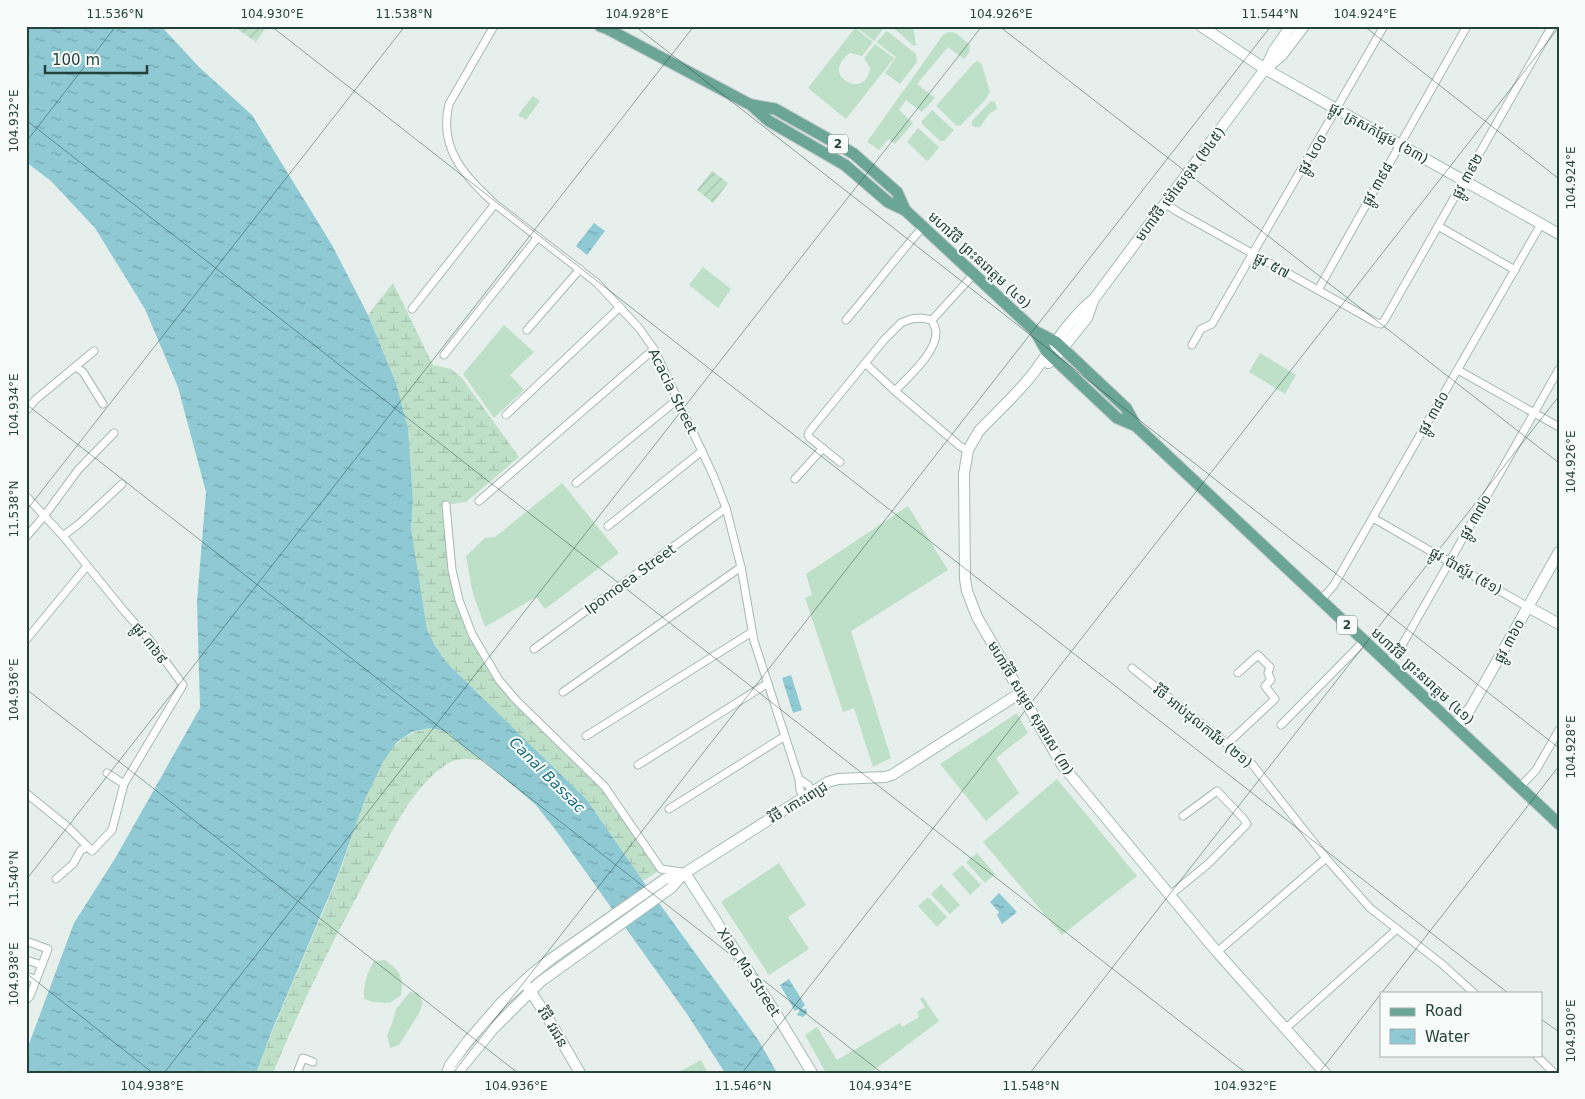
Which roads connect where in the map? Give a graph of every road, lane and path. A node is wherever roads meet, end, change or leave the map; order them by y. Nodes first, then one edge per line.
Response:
1 (494, 26) edge
2 (1202, 26) edge
3 (1292, 26) edge
4 (1304, 26) edge
5 (1384, 26) edge
6 (1466, 26) edge
7 (1554, 26) edge
8 (609, 28) edge
9 (1559, 28) edge
10 (1265, 69) junction
11 (1337, 110) junction
12 (1400, 145) junction
13 (1464, 181) junction
14 (1165, 203) junction
15 (495, 204) junction
16 (1541, 224) junction
17 (1438, 226) junction
18 (923, 227) junction
19 (1559, 234) edge
20 (538, 237) junction
21 (1254, 254) junction
22 (580, 269) junction
23 (1515, 270) junction
24 (974, 274) junction
25 (1318, 290) junction
26 (620, 307) junction
27 (412, 309) dead end
28 (846, 320) dead end
29 (932, 320) junction
30 (1380, 324) joint
31 (527, 330) dead end
32 (1035, 331) junction
33 (1059, 345) junction
34 (1192, 345) dead end
35 (654, 349) junction
36 (94, 351) dead end
37 (444, 355) dead end
38 (1050, 356) junction
39 (864, 363) junction
40 (76, 367) junction
41 (1559, 369) edge
42 (1458, 370) junction
43 (895, 391) junction
44 (678, 399) junction
45 (103, 404) dead end
46 (26, 411) edge
47 (1534, 413) junction
48 (506, 415) dead end
49 (1136, 426) junction
50 (1559, 427) edge
51 (114, 433) dead end
52 (823, 448) junction
53 (702, 450) junction
54 (968, 450) junction
55 (840, 462) dead end
56 (795, 478) dead end
57 (576, 483) dead end
58 (122, 484) dead end
59 (26, 496) edge
60 (479, 500) dead end
61 (446, 505) dead end
62 (726, 508) junction
63 (45, 515) junction
64 (1373, 518) junction
65 (608, 526) dead end
66 (63, 536) junction
67 (26, 537) edge
68 (1559, 552) edge
69 (1449, 562) junction
70 (87, 566) junction
71 (741, 567) junction
72 (1321, 600) junction
73 (1528, 606) junction
74 (1559, 624) edge
75 (752, 632) junction
76 (26, 640) edge
77 (1364, 640) junction
78 (534, 649) dead end
79 (1387, 662) junction
80 (1132, 668) dead end
81 (1238, 673) dead end
82 (768, 683) junction
83 (563, 692) dead end
84 (1020, 693) junction
85 (1281, 725) dead end
86 (1454, 725) junction
87 (1559, 730) edge
88 (586, 736) dead end
89 (785, 736) junction
90 (1227, 744) junction
91 (638, 765) dead end
92 (107, 773) dead end
93 (124, 784) junction
94 (1520, 787) junction
95 (26, 793) edge
96 (808, 794) junction
97 (33, 799) junction
98 (26, 806) edge
99 (669, 810) dead end
100 (1183, 816) dead end
101 (1559, 824) edge
102 (88, 847) junction
103 (1326, 858) junction
104 (685, 873) junction
105 (56, 879) dead end
106 (1170, 895) junction
107 (1397, 929) junction
108 (26, 941) edge
109 (1217, 952) junction
110 (26, 960) edge
111 (42, 965) junction
112 (26, 976) edge
113 (36, 980) junction
114 (523, 982) junction
115 (530, 991) junction
116 (1473, 992) edge
117 (26, 1000) edge
118 (1285, 1029) junction
119 (1537, 1056) edge
120 (313, 1062) dead end
121 (297, 1073) edge
122 (447, 1073) edge
123 (457, 1073) edge
124 (580, 1073) edge
125 (812, 1073) edge
126 (1325, 1073) edge
127 (1554, 1073) edge

1 - 15 street, Acacia Street
2 - 10 main road, ផ្លូវ ត្រសក់ផ្អែម (៦៣)
3 - 10 main road, មហាវិថី ម៉ៅសេទុង (២៤៥)
4 - 10 main road, មហាវិថី ម៉ៅសេទុង (២៤៥)
5 - 11 street, ផ្លូវ ៤០០
6 - 12 street, ផ្លូវ ៣៩៨
7 - 9 street
7 - 13 street, ផ្លូវ ៣៩២
8 - 18 main road, មហាវិថី ព្រះនរោត្តម (៤១) / 2
10 - 11 main road, ផ្លូវ ត្រសក់ផ្អែម (៦៣)
10 - 14 main road, មហាវិថី ម៉ៅសេទុង (២៤៥)
11 - 12 main road, ផ្លូវ ត្រសក់ផ្អែម (៦៣)
11 - 21 street, ផ្លូវ ៤០០
12 - 13 main road, ផ្លូវ ត្រសក់ផ្អែម (៦៣)
12 - 25 street, ផ្លូវ ៣៩៨
13 - 16 main road, ផ្លូវ ត្រសក់ផ្អែម (៦៣)
13 - 17 street, ផ្លូវ ៣៩២
14 - 21 street, ផ្លូវ ៥៧
14 - 33 main road, មហាវិថី ម៉ៅសេទុង (២៤៥)
15 - 20 street, Acacia Street
15 - 27 street
16 - 19 main road, ផ្លូវ ត្រសក់ផ្អែម (៦៣)
16 - 23 street, ផ្លូវ ៣៨០
17 - 23 street
17 - 30 street, ផ្លូវ ៣៩២
18 - 24 main road, មហាវិថី ព្រះនរោត្តម (៤១) / 2
18 - 28 street
20 - 22 street, Acacia Street
20 - 37 street
21 - 25 street, ផ្លូវ ៥៧
21 - 34 street, ផ្លូវ ៤០០
22 - 26 street, Acacia Street
22 - 31 street
23 - 42 street, ផ្លូវ ៣៨០
24 - 29 street
24 - 32 main road, មហាវិថី ព្រះនរោត្តម (៤១) / 2
25 - 30 street, ផ្លូវ ៥៧
26 - 35 street, Acacia Street
26 - 48 street
29 - 39 street
29 - 43 street
32 - 33 main road, មហាវិថី ព្រះនរោត្តម (៤១) / 2
32 - 38 main road, មហាវិថី ព្រះនរោត្តម (៤១) / 2
33 - 38 main road, មហាវិថី ម៉ៅសេទុង (២៤៥)
33 - 49 main road, មហាវិថី ព្រះនរោត្តម (៤១) / 2
35 - 44 street, Acacia Street
35 - 60 street
36 - 40 street
38 - 49 main road, មហាវិថី ព្រះនរោត្តម (៤១) / 2
38 - 54 main road, មហាវិថី សម្តេច សុធារស (៣)
39 - 43 street
39 - 52 street
40 - 45 street
40 - 46 street
41 - 47 street, ផ្លូវ ៣៧០
42 - 47 street
42 - 64 street, ផ្លូវ ៣៨០
43 - 54 street
44 - 53 street, Acacia Street
44 - 57 street
47 - 50 street
47 - 69 street, ផ្លូវ ៣៧០
49 - 72 main road, មហាវិថី ព្រះនរោត្តម (៤១) / 2
51 - 63 street
52 - 55 street
52 - 56 street
53 - 62 street, Acacia Street
53 - 65 street
54 - 84 main road, មហាវិថី សម្តេច សុធារស (៣)
58 - 66 street
59 - 63 street, ផ្លូវ ៣៦៩
61 - 104 street
62 - 71 street, Acacia Street
62 - 78 street, Ipomoea Street
63 - 66 street, ផ្លូវ ៣៦៩
63 - 67 street
64 - 69 street, ផ្លូវ ប៉ាស្ទ័រ (៥១)
64 - 72 street, ផ្លូវ ៣៨០
66 - 70 street, ផ្លូវ ៣៦៩
68 - 73 main road, ផ្លូវ ៣៦០
69 - 73 street, ផ្លូវ ប៉ាស្ទ័រ (៥១)
69 - 79 street, ផ្លូវ ៣៧០
70 - 76 street
70 - 93 street, ផ្លូវ ៣៦៩
71 - 75 street, Acacia Street
71 - 83 street
72 - 77 main road, មហាវិថី ព្រះនរោត្តម (៤១) / 2
73 - 74 main road, ផ្លូវ ប៉ាស្ទ័រ (៥១)
73 - 86 main road, ផ្លូវ ៣៦០
75 - 82 street, Acacia Street
75 - 88 street
77 - 79 main road, មហាវិថី ព្រះនរោត្តម (៤១) / 2
77 - 85 street
79 - 86 main road, មហាវិថី ព្រះនរោត្តម (៤១) / 2
80 - 90 street, វិថី អាប់ដុលការីម (២១)
81 - 90 street
82 - 89 street, Acacia Street
82 - 91 street
84 - 96 main road, វិថី កោះពេជ្រ
84 - 106 main road, មហាវិថី សម្តេច សុធារស (៣)
86 - 94 main road, មហាវិថី ព្រះនរោត្តម (៤១) / 2
87 - 94 street
89 - 96 street, Acacia Street
89 - 99 street
90 - 103 street, វិថី អាប់ដុលការីម (២១)
92 - 93 street
93 - 102 street, ផ្លូវ ៣៦៩
94 - 101 main road, មហាវិថី ព្រះនរោត្តម (៤១) / 2
95 - 97 street
96 - 104 main road, វិថី កោះពេជ្រ
97 - 98 street
97 - 102 street
100 - 106 street
102 - 105 street
103 - 107 street, វិថី អាប់ដុលការីម (២១)
103 - 109 street
104 - 114 main road, វិថី កោះពេជ្រ
104 - 115 main road, វិថី កោះពេជ្រ
104 - 125 main road, Xiao Ma Street
106 - 109 main road, មហាវិថី សម្តេច សុធារស (៣)
107 - 116 street, វិថី អាប់ដុលការីម (២១)
107 - 118 street
108 - 111 street
109 - 118 main road, មហាវិថី សម្តេច សុធារស (៣)
110 - 111 street
111 - 113 street
112 - 113 street
113 - 117 street
114 - 115 main road, វិថី វរជន
114 - 122 main road, វិថី កោះពេជ្រ
115 - 123 main road, វិថី កោះពេជ្រ
115 - 124 main road, វិថី វរជន
118 - 126 main road, មហាវិថី សម្តេច សុធារស (៣)
119 - 127 street
120 - 121 street

